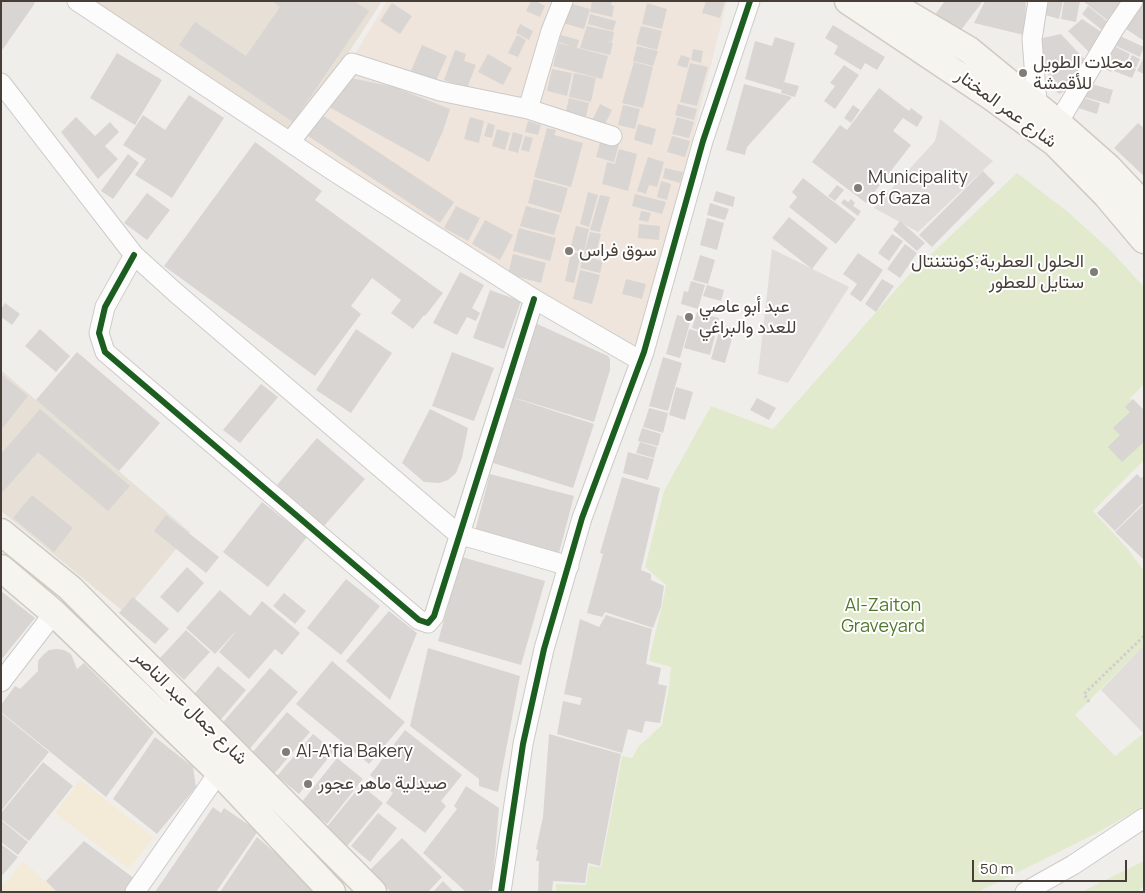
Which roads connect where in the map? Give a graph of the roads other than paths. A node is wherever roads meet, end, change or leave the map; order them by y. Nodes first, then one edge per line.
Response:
1 (77, 1) edge
2 (563, 1) edge
3 (750, 1) edge
4 (848, 1) edge
5 (886, 1) edge
6 (1038, 1) edge
7 (1133, 1) edge
8 (1, 83) edge
9 (1037, 104) junction
10 (528, 110) junction
11 (1058, 123) junction
12 (612, 136) dead end
13 (290, 142) junction
14 (1144, 205) edge
15 (1144, 240) edge
16 (134, 256) junction
17 (534, 299) junction
18 (641, 361) junction
19 (1, 532) edge
20 (458, 534) junction
21 (569, 566) junction
22 (1, 568) edge
23 (54, 613) junction
24 (1, 682) edge
25 (219, 772) junction
26 (1144, 818) edge
27 (135, 892) edge
28 (332, 892) edge
29 (373, 892) edge
30 (502, 892) edge
31 (1025, 892) edge

1 - 13 street
2 - 10 street
3 - 18 street
4 - 15 main road, شارع عمر المختار
5 - 9 main road, شارع عمر المختار
6 - 9 street
7 - 11 street
8 - 16 street
9 - 11 main road, شارع عمر المختار
10 - 12 street
10 - 13 street
11 - 14 main road, شارع عمر المختار
13 - 17 street
16 - 20 street
16 - 20 street
17 - 18 street
17 - 20 street
18 - 21 street
19 - 29 main road, شارع جمال عبد الناصر
20 - 21 street
21 - 30 street
22 - 23 main road, شارع جمال عبد الناصر
23 - 24 street
23 - 25 main road, شارع جمال عبد الناصر
25 - 27 street
25 - 28 main road, شارع جمال عبد الناصر
26 - 31 street

